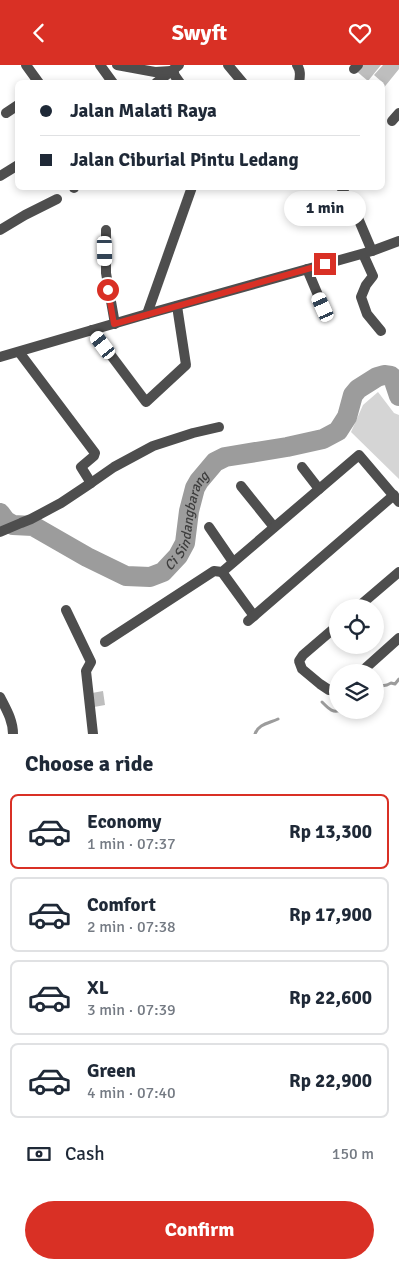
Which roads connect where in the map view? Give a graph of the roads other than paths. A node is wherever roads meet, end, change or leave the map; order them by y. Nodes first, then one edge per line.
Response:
1 (26, 65) edge
2 (100, 65) edge
3 (117, 65) edge
4 (228, 65) edge
5 (298, 67) edge
6 (174, 69) edge
7 (37, 80) edge
8 (110, 80) edge
9 (160, 80) edge
10 (240, 80) edge
11 (299, 80) edge
12 (15, 107) edge
13 (6, 113) dead end
14 (399, 113) edge
15 (392, 121) dead end
16 (15, 167) edge
17 (0, 177) edge
18 (191, 190) edge
19 (343, 190) edge
20 (57, 199) dead end
21 (0, 230) edge
22 (106, 230) dead end
23 (399, 241) edge
24 (368, 252) junction
25 (306, 269) junction
26 (177, 306) junction
27 (323, 307) dead end
28 (147, 314) junction
29 (114, 324) junction
30 (92, 330) junction
31 (381, 331) dead end
32 (20, 352) junction
33 (0, 357) edge
34 (218, 427) dead end
35 (302, 467) dead end
36 (91, 483) junction
37 (241, 486) dead end
38 (319, 489) junction
39 (396, 499) edge
40 (209, 527) dead end
41 (274, 527) junction
42 (2, 531) edge
43 (233, 562) junction
44 (222, 572) junction
45 (399, 572) edge
46 (367, 599) edge
47 (66, 610) dead end
48 (329, 633) edge
49 (399, 637) edge
50 (106, 642) dead end
51 (370, 664) edge
52 (329, 691) edge
53 (0, 697) edge
54 (13, 734) edge
55 (93, 734) edge

1 - 7 street
2 - 8 street
3 - 6 street
4 - 10 street
5 - 11 street
6 - 9 street
12 - 13 street
14 - 15 street
16 - 17 street
18 - 28 street
19 - 24 street
20 - 21 street
22 - 29 street
23 - 24 street
24 - 25 street
24 - 31 street
25 - 26 street
25 - 27 street
26 - 28 street
26 - 30 street
28 - 29 street
29 - 30 street
30 - 32 street
32 - 33 street
32 - 36 street
34 - 36 street
35 - 38 street
36 - 42 street
37 - 41 street
38 - 39 street
38 - 41 street
39 - 44 street
40 - 43 street
41 - 43 street
43 - 44 street
44 - 50 street
45 - 46 street
47 - 55 street
48 - 52 street
49 - 51 street
53 - 54 street

